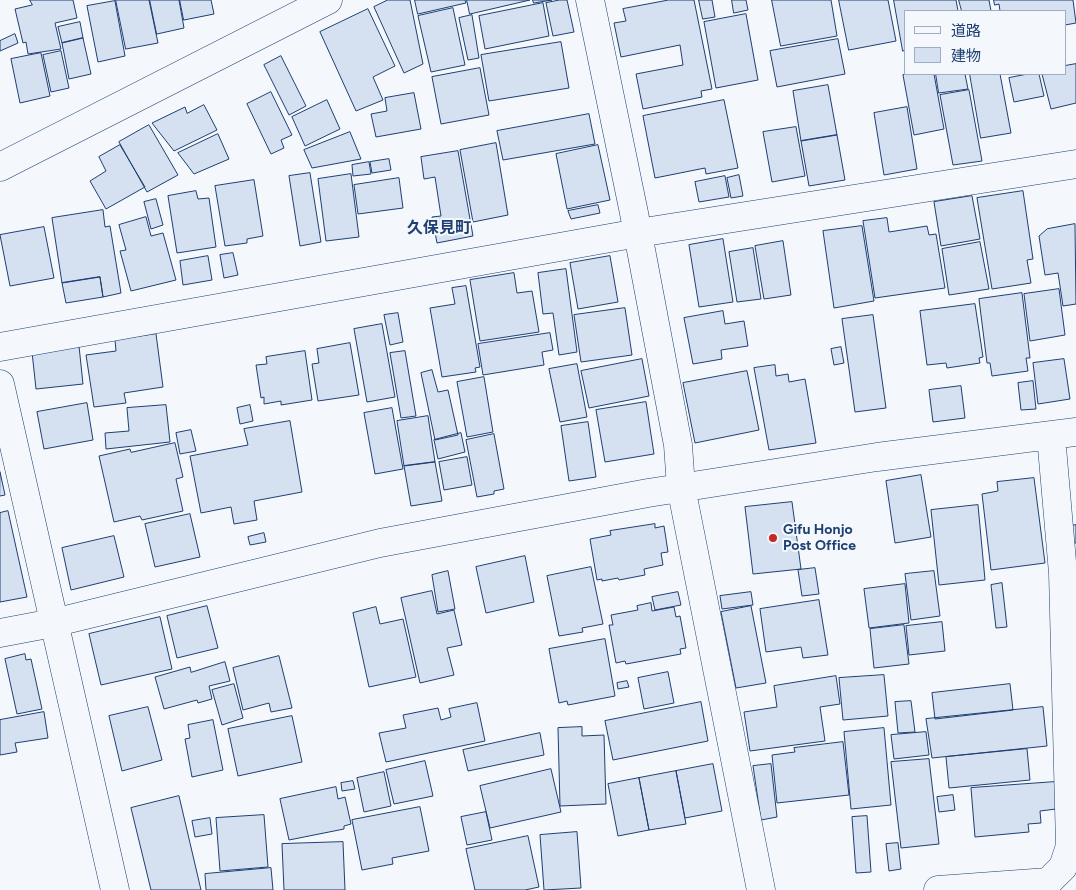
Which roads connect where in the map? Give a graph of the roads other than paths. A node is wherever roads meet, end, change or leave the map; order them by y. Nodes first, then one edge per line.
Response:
1 (328, 0) edge
2 (590, 0) edge
3 (1076, 164) edge
4 (0, 167) edge
5 (638, 233) junction
6 (0, 347) edge
7 (0, 384) edge
8 (1064, 434) edge
9 (682, 487) junction
10 (53, 623) junction
11 (0, 633) edge
12 (1048, 886) edge
13 (115, 890) edge
14 (761, 890) edge
15 (938, 890) edge

1 - 4 street
2 - 5 street
3 - 5 street
5 - 6 street
5 - 9 street
7 - 10 street
8 - 9 street
8 - 12 street
9 - 10 street
9 - 14 street
10 - 11 street
10 - 13 street
12 - 15 street

